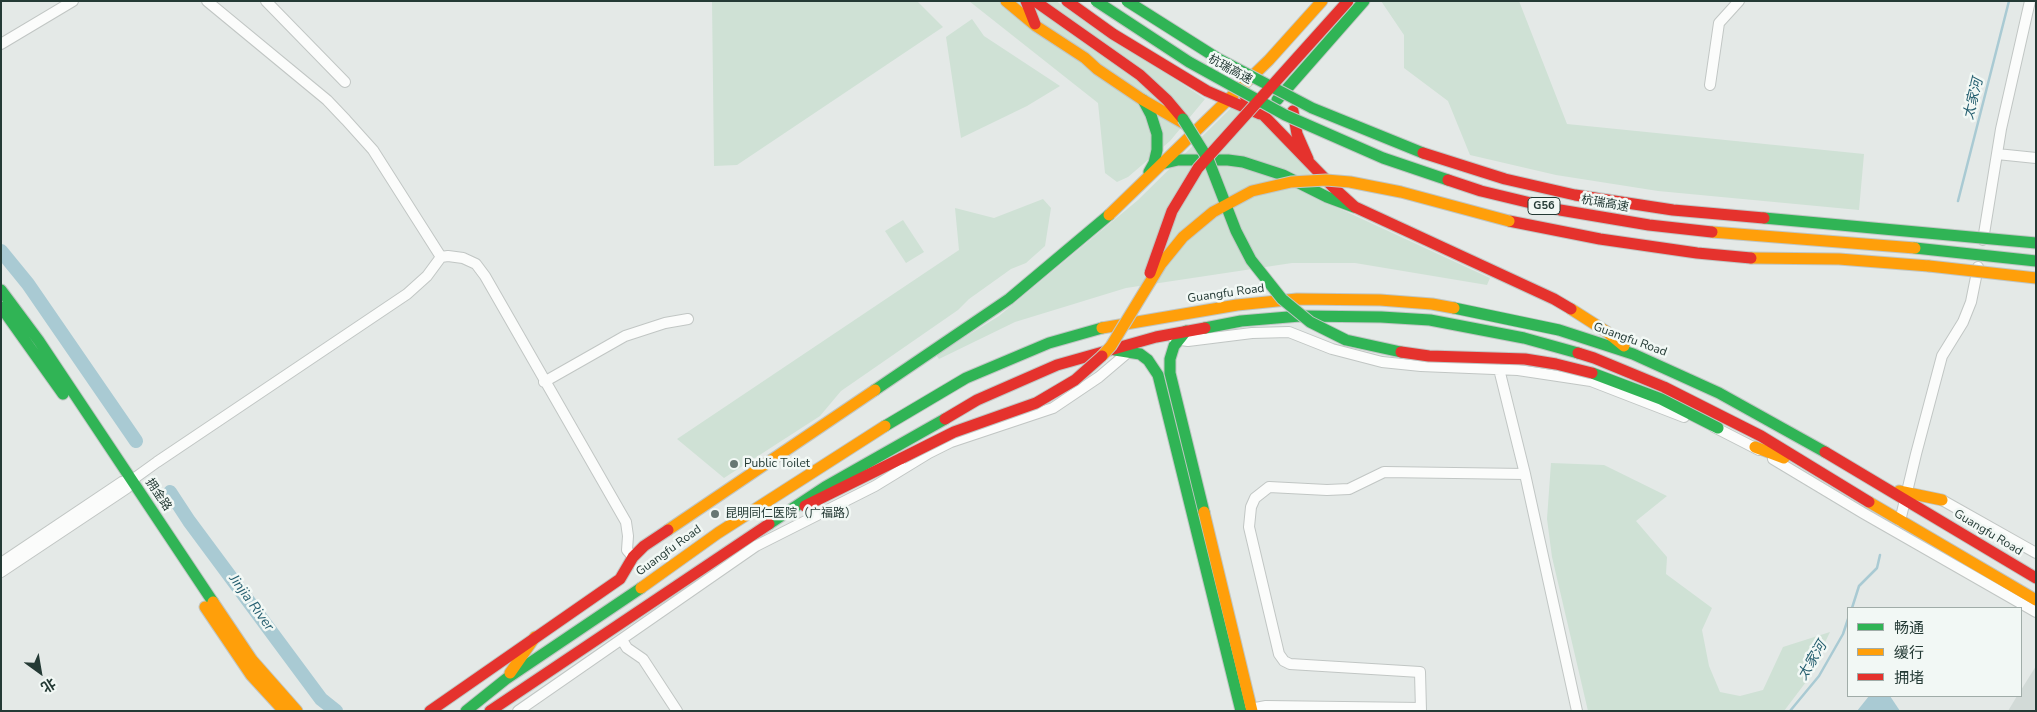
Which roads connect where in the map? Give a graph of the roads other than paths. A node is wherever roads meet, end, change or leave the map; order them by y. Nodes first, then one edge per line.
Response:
1 (73, 1) edge
2 (207, 1) edge
3 (266, 1) edge
4 (1006, 1) edge
5 (1026, 1) edge
6 (1035, 1) edge
7 (1067, 1) edge
8 (1096, 1) edge
9 (1106, 1) edge
10 (1127, 1) edge
11 (1322, 1) edge
12 (1348, 1) edge
13 (1364, 1) edge
14 (1739, 1) edge
15 (2030, 1) edge
16 (219, 5) edge
17 (1036, 26) junction
18 (1, 44) edge
19 (1303, 70) junction
20 (345, 82) dead end
21 (1710, 85) dead end
22 (1238, 89) junction
23 (1143, 100) junction
24 (1227, 100) junction
25 (1264, 116) junction
26 (1196, 130) junction
27 (1997, 154) junction
28 (2036, 158) edge
29 (1308, 160) junction
30 (1161, 164) junction
31 (1143, 182) junction
32 (1355, 207) junction
33 (2036, 244) edge
34 (441, 257) junction
35 (2036, 261) edge
36 (2036, 278) edge
37 (1, 290) edge
38 (1141, 297) junction
39 (1, 307) edge
40 (688, 319) dead end
41 (1186, 331) junction
42 (1156, 337) junction
43 (1178, 340) junction
44 (1107, 350) junction
45 (1129, 351) junction
46 (1634, 354) junction
47 (1499, 369) junction
48 (544, 382) junction
49 (1718, 428) junction
50 (1755, 447) junction
51 (1809, 464) junction
52 (1195, 474) junction
53 (1525, 474) junction
54 (1182, 477) junction
55 (127, 483) junction
56 (1906, 496) junction
57 (1942, 500) joint
58 (1900, 521) junction
59 (768, 524) junction
60 (1931, 540) junction
61 (756, 546) junction
62 (2036, 553) edge
63 (720, 556) junction
64 (633, 557) junction
65 (1, 563) edge
66 (1, 572) edge
67 (2036, 578) edge
68 (1982, 580) junction
69 (2036, 600) edge
70 (2036, 612) edge
71 (535, 637) junction
72 (622, 640) junction
73 (1231, 649) junction
74 (506, 679) junction
75 (1247, 710) edge
76 (1421, 710) edge
77 (284, 711) edge
78 (298, 711) edge
79 (430, 711) edge
80 (466, 711) edge
81 (490, 711) edge
82 (518, 711) edge
83 (677, 711) edge
84 (1577, 711) edge

1 - 18 street
2 - 16 street
3 - 20 street
4 - 17 main road
5 - 17 main road
6 - 49 main road, bridge
7 - 24 main road
8 - 35 main road, 杭瑞高速 / G56, bridge
9 - 22 main road
10 - 33 main road, 杭瑞高速 / G56, bridge
11 - 22 main road
12 - 38 main road, bridge
13 - 19 main road
14 - 21 street
15 - 27 street
16 - 34 street
17 - 23 main road
19 - 25 main road
19 - 29 main road
22 - 24 main road
22 - 25 main road
23 - 26 main road
23 - 31 main road
24 - 25 main road
24 - 26 main road
25 - 29 main road
26 - 30 main road
27 - 28 street
27 - 56 street
29 - 32 main road
30 - 31 main road
30 - 32 main road
31 - 64 main road
32 - 46 main road
34 - 48 street
34 - 55 street
36 - 38 main road, bridge
37 - 55 main road, 拥金路
38 - 59 main road, bridge
39 - 55 main road, 拥金路
40 - 48 street
41 - 42 main road
41 - 43 main road
41 - 51 main road
42 - 43 street
42 - 44 main road
42 - 45 street
43 - 47 street
43 - 52 main road
44 - 45 main road
44 - 59 main road
45 - 54 main road
45 - 61 street
46 - 56 main road, Guangfu Road
46 - 74 main road, Guangfu Road
47 - 49 street
47 - 53 street
48 - 64 street
49 - 50 street
50 - 51 main road
50 - 68 street
51 - 58 main road
52 - 54 main road
52 - 73 main road
53 - 76 street
53 - 84 street
54 - 73 main road
55 - 65 street
55 - 66 street
55 - 77 main road, 拥金路
55 - 78 main road, 拥金路
56 - 57 main road
56 - 58 street
56 - 67 main road, Guangfu Road
57 - 62 street
58 - 60 main road
59 - 61 main road
59 - 63 main road
60 - 68 main road
60 - 69 main road
61 - 63 main road
61 - 72 street
63 - 81 main road
64 - 71 main road
68 - 70 street
71 - 74 main road
71 - 79 main road
72 - 82 street
72 - 83 street
73 - 75 main road
74 - 80 main road, Guangfu Road
75 - 76 street

